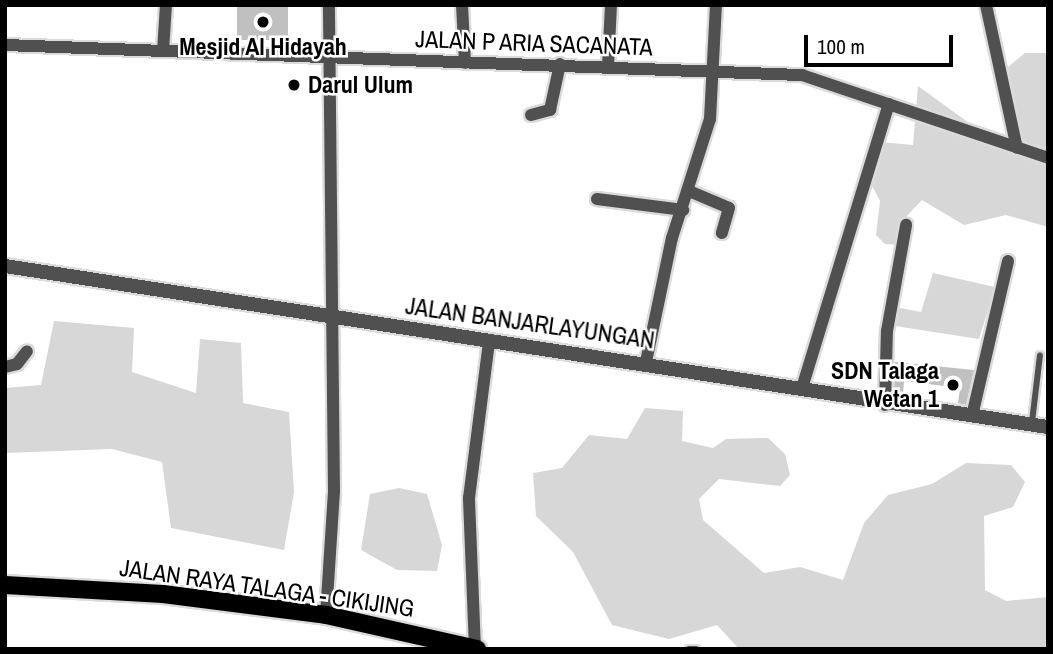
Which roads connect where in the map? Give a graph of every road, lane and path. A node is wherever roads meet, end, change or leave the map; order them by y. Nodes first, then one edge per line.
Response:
1 (166, 5) edge
2 (330, 5) edge
3 (462, 5) edge
4 (611, 5) edge
5 (716, 5) edge
6 (986, 5) edge
7 (5, 45) edge
8 (163, 51) junction
9 (331, 57) junction
10 (465, 62) junction
11 (560, 64) junction
12 (608, 66) junction
13 (715, 71) junction
14 (889, 104) junction
15 (531, 114) dead end
16 (1017, 148) junction
17 (1048, 158) edge
18 (690, 191) junction
19 (597, 199) dead end
20 (683, 210) junction
21 (906, 225) dead end
22 (722, 233) dead end
23 (1008, 261) dead end
24 (5, 266) edge
25 (332, 316) junction
26 (489, 342) junction
27 (27, 351) dead end
28 (1040, 355) dead end
29 (646, 362) junction
30 (5, 367) edge
31 (802, 388) junction
32 (885, 405) junction
33 (972, 416) junction
34 (1032, 422) junction
35 (1048, 427) edge
36 (5, 586) edge
37 (326, 615) junction
38 (476, 649) edge
39 (689, 649) edge
40 (696, 649) edge

1 - 8 street
2 - 9 street
3 - 10 street
4 - 12 street
5 - 13 street
6 - 16 street
7 - 8 street, JALAN P ARIA SACANATA
8 - 9 street, JALAN P ARIA SACANATA
9 - 10 street, JALAN P ARIA SACANATA
9 - 25 street
10 - 11 street, JALAN P ARIA SACANATA
11 - 12 street, JALAN P ARIA SACANATA
11 - 15 street
12 - 13 street, JALAN P ARIA SACANATA
13 - 14 street, JALAN P ARIA SACANATA
13 - 18 street
14 - 16 street, JALAN P ARIA SACANATA
14 - 31 street
16 - 17 street, JALAN P ARIA SACANATA
18 - 20 street
18 - 22 street
19 - 20 street
20 - 29 street
21 - 32 street
23 - 33 street
24 - 25 street, JALAN BANJARLAYUNGAN
25 - 26 street, JALAN BANJARLAYUNGAN
25 - 37 street
26 - 29 street, JALAN BANJARLAYUNGAN
26 - 38 street
27 - 30 street
28 - 34 lane
29 - 31 street, JALAN BANJARLAYUNGAN
31 - 32 street, JALAN BANJARLAYUNGAN
32 - 33 street, JALAN BANJARLAYUNGAN
33 - 34 street, JALAN BANJARLAYUNGAN
34 - 35 street, JALAN BANJARLAYUNGAN
36 - 37 main road, JALAN RAYA TALAGA - CIKIJING
37 - 38 main road, JALAN RAYA TALAGA - CIKIJING
39 - 40 lane

